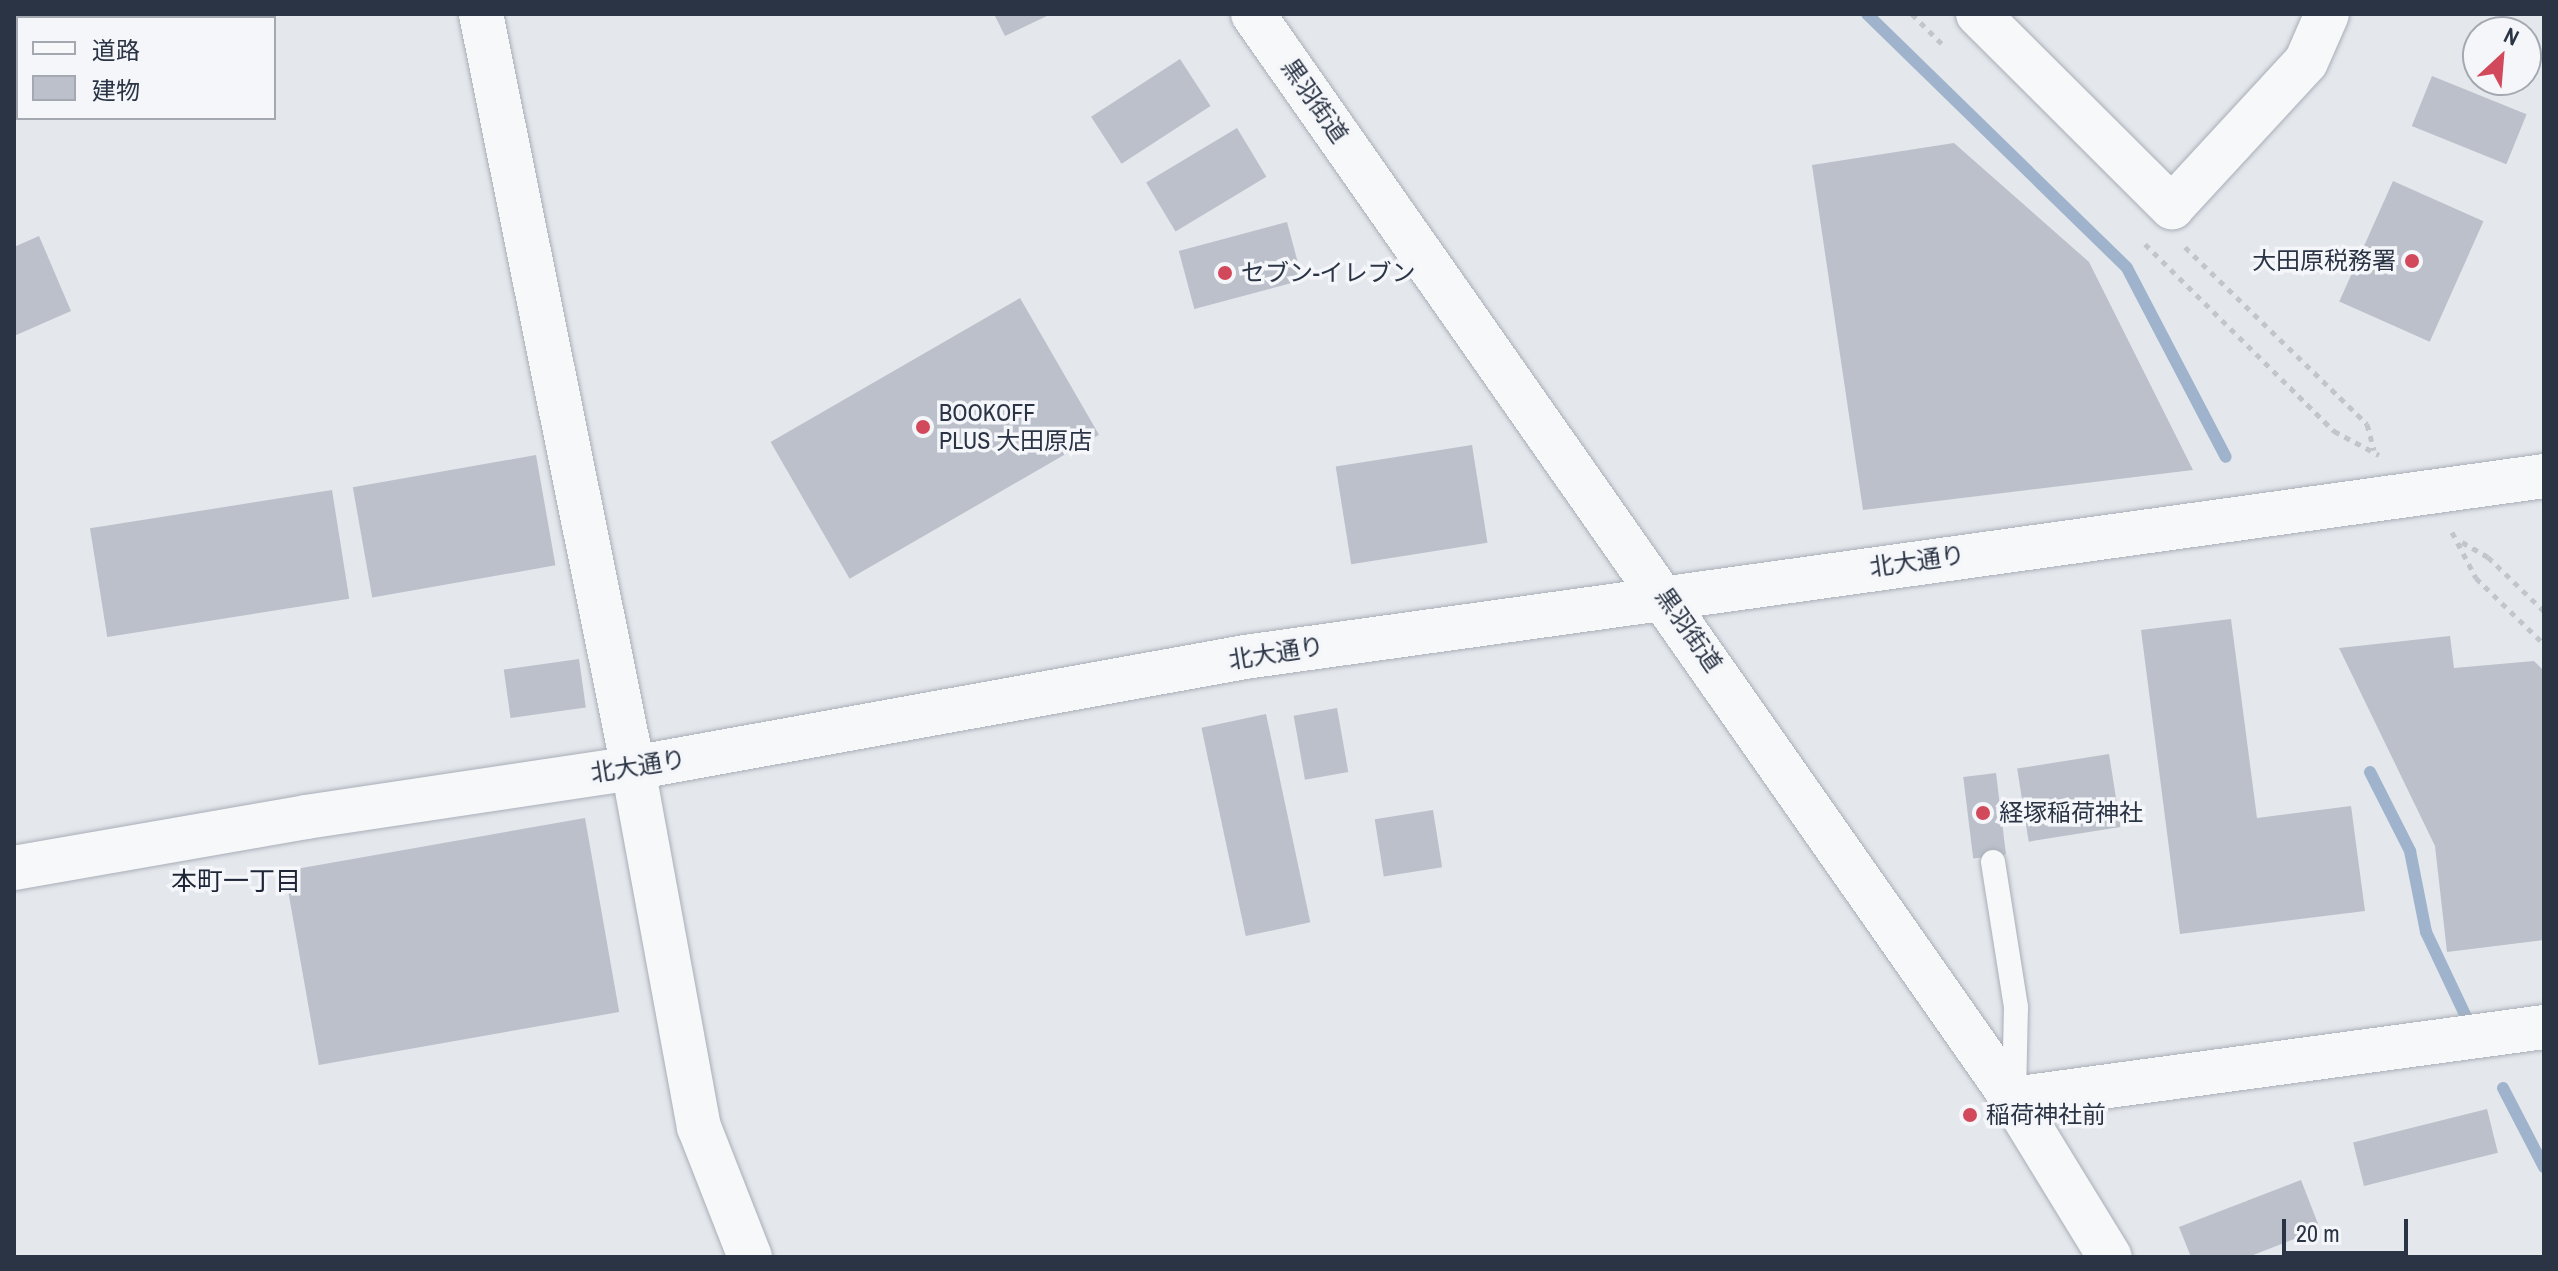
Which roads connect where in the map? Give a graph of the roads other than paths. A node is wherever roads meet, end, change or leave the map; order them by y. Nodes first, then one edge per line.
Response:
1 (481, 14) edge
2 (1253, 14) edge
3 (1978, 14) edge
4 (2327, 14) edge
5 (2544, 476) edge
6 (1665, 596) junction
7 (633, 768) junction
8 (1993, 862) dead end
9 (14, 868) edge
10 (2544, 1027) edge
11 (2013, 1099) junction
12 (750, 1257) edge
13 (2110, 1257) edge

1 - 7 street
2 - 6 street, 黒羽街道
3 - 4 street
5 - 6 street, 北大通り
6 - 7 street, 北大通り
6 - 11 street, 黒羽街道
7 - 9 street, 北大通り
7 - 12 street
8 - 11 lane
10 - 11 street
11 - 13 street, 黒羽街道

